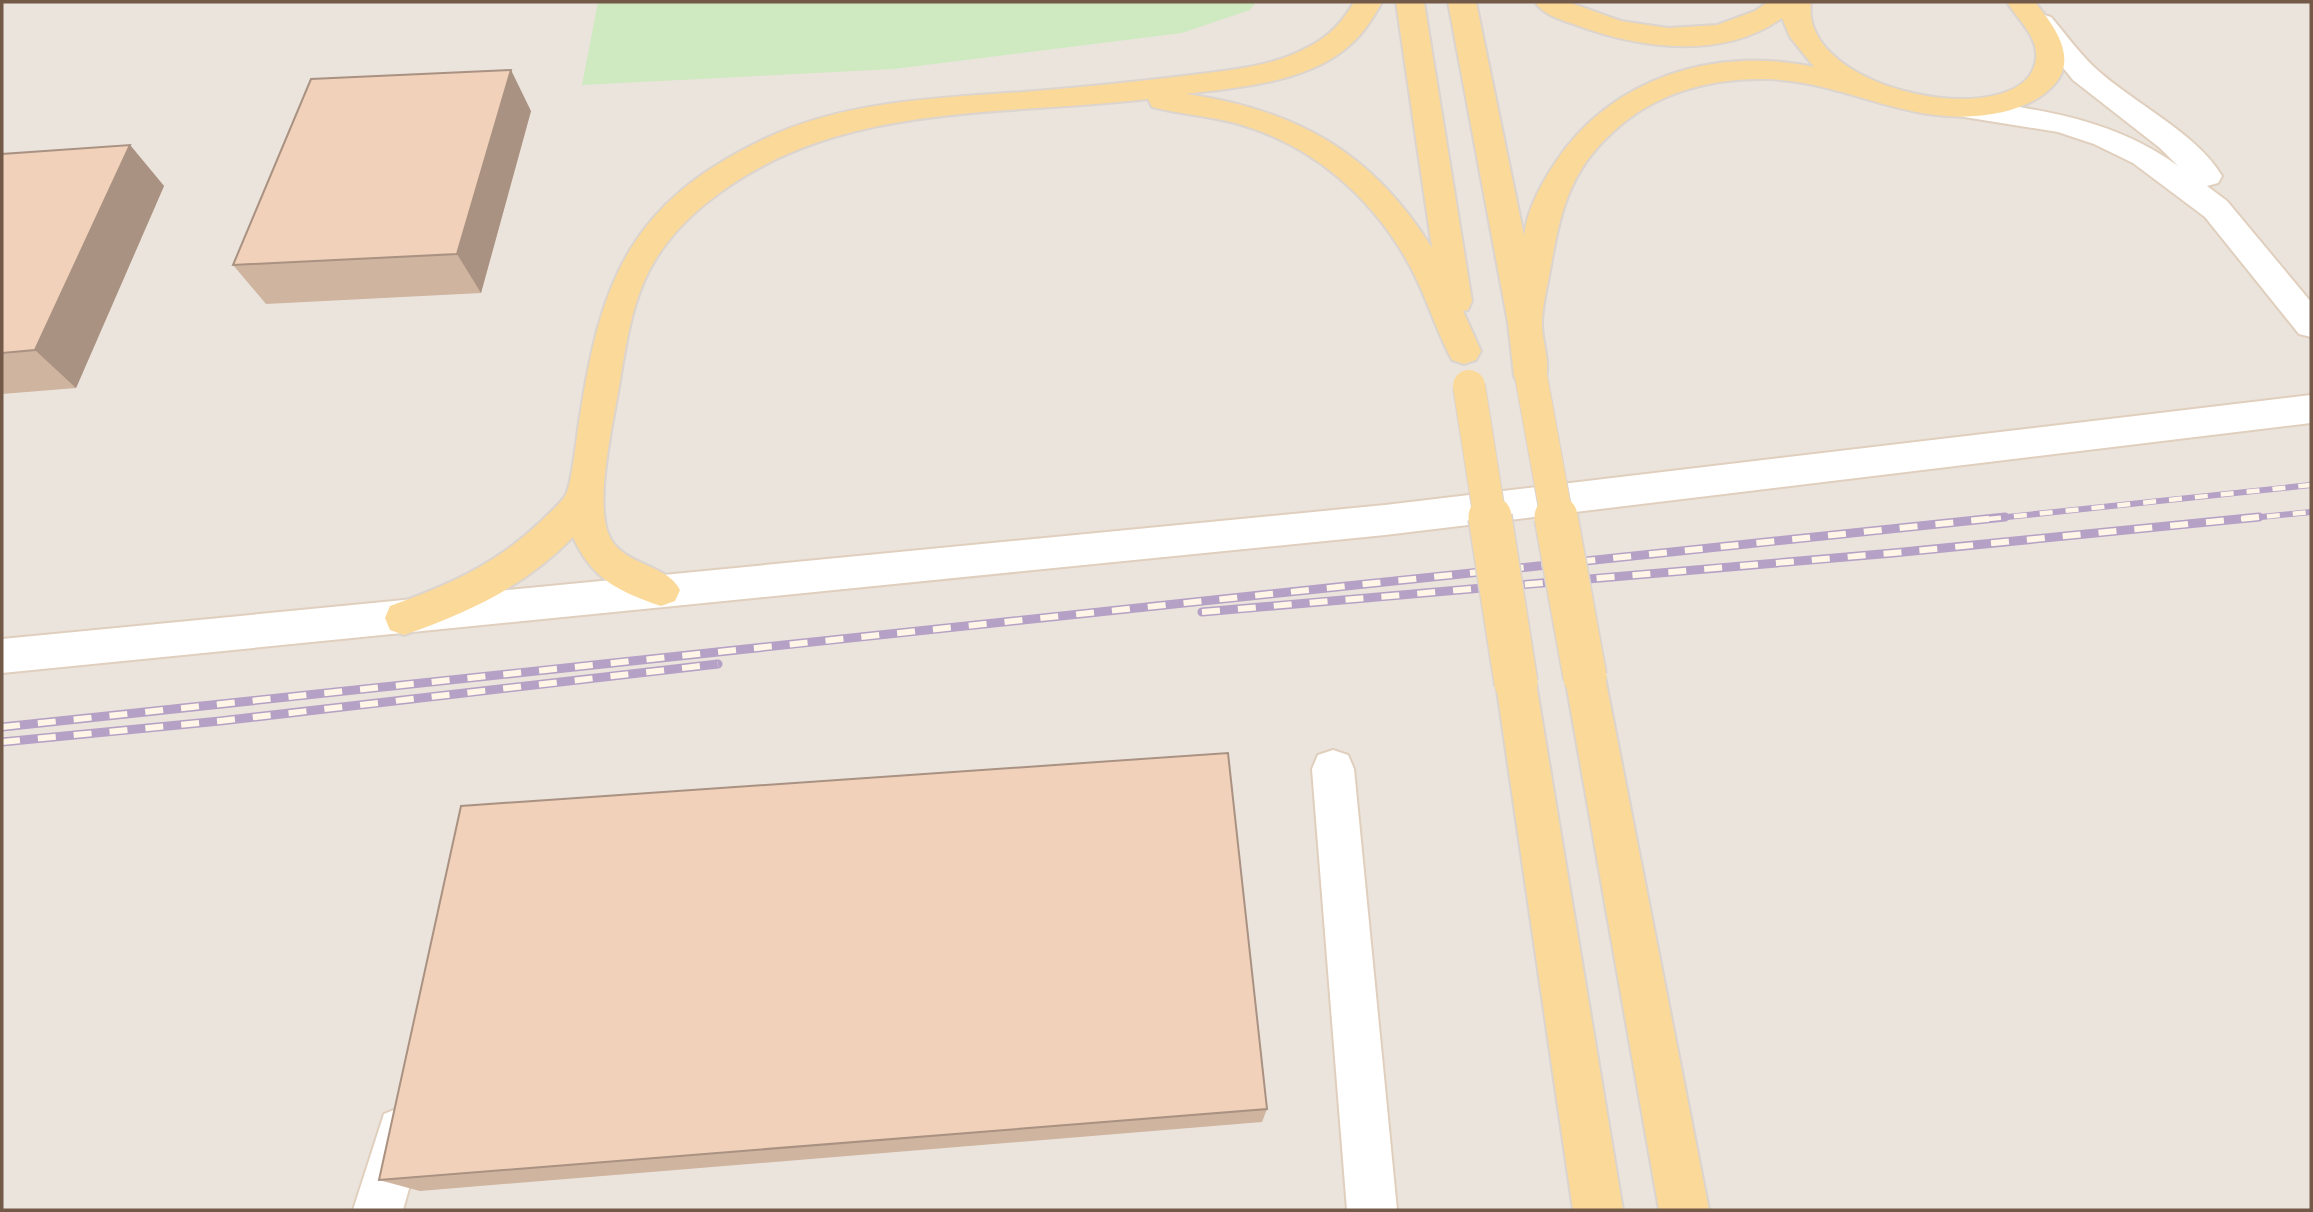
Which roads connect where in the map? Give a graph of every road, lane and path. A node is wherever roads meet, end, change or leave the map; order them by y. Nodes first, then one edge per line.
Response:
1 (1368, 2) edge
2 (1385, 2) edge
3 (1410, 2) edge
4 (1462, 2) edge
5 (1549, 2) edge
6 (1786, 2) edge
7 (1797, 2) edge
8 (2031, 12) edge
9 (1418, 57) junction
10 (1115, 94) junction
11 (1883, 95) junction
12 (1968, 109) junction
13 (2311, 291) edge
14 (1525, 323) junction
15 (2311, 325) edge
16 (1467, 369) junction
17 (2311, 409) edge
18 (583, 502) junction
19 (661, 590) junction
20 (404, 618) junction
21 (2, 656) edge
22 (1333, 769) dead end
23 (412, 1093) edge
24 (377, 1210) edge
25 (1372, 1210) edge
26 (1598, 1210) edge
27 (1684, 1210) edge

1 - 10 main road
2 - 9 main road
3 - 9 main road
4 - 14 main road
5 - 6 main road
7 - 11 main road
8 - 12 main road
8 - 13 street
9 - 16 main road
10 - 16 main road
10 - 18 main road
11 - 12 main road
11 - 14 main road
12 - 15 street
14 - 27 main road, bridge
16 - 26 main road, bridge
17 - 19 street
18 - 19 main road
18 - 20 main road
19 - 20 street
20 - 21 street
22 - 25 street
23 - 24 street

